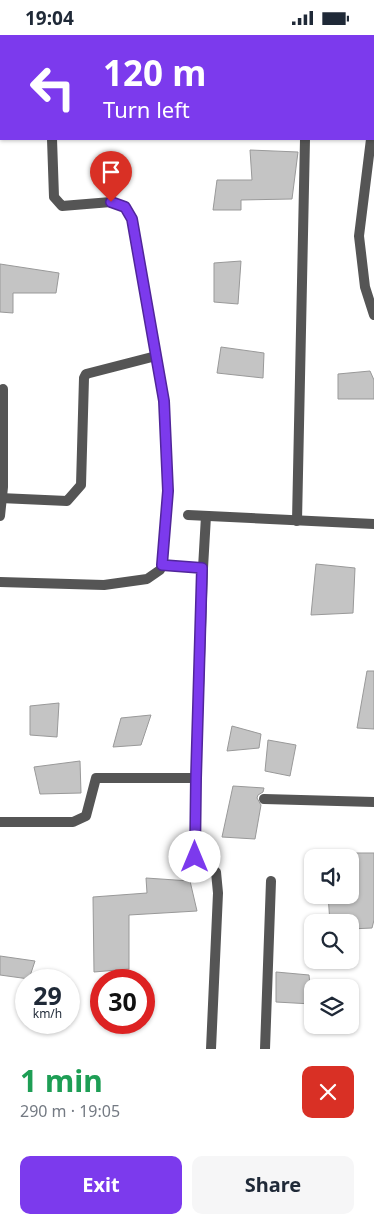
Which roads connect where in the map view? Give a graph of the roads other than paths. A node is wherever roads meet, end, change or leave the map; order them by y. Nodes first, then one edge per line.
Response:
1 (52, 140) edge
2 (305, 140) edge
3 (371, 140) edge
4 (374, 315) edge
5 (156, 355) junction
6 (2, 389) dead end
7 (1, 498) edge
8 (188, 515) dead end
9 (0, 516) edge
10 (206, 516) junction
11 (297, 521) junction
12 (374, 524) edge
13 (162, 565) junction
14 (202, 568) junction
15 (0, 582) edge
16 (196, 778) junction
17 (264, 799) dead end
18 (374, 802) edge
19 (0, 822) edge
20 (271, 881) dead end
21 (211, 1049) edge
22 (265, 1049) edge

1 - 5 street
2 - 11 street
3 - 4 street
5 - 7 street
5 - 13 street
6 - 7 street
7 - 9 street
8 - 10 street
10 - 11 street
10 - 14 street
11 - 12 street
13 - 14 street
13 - 15 street
14 - 16 street
16 - 19 street
16 - 21 street
17 - 18 street
20 - 22 street

